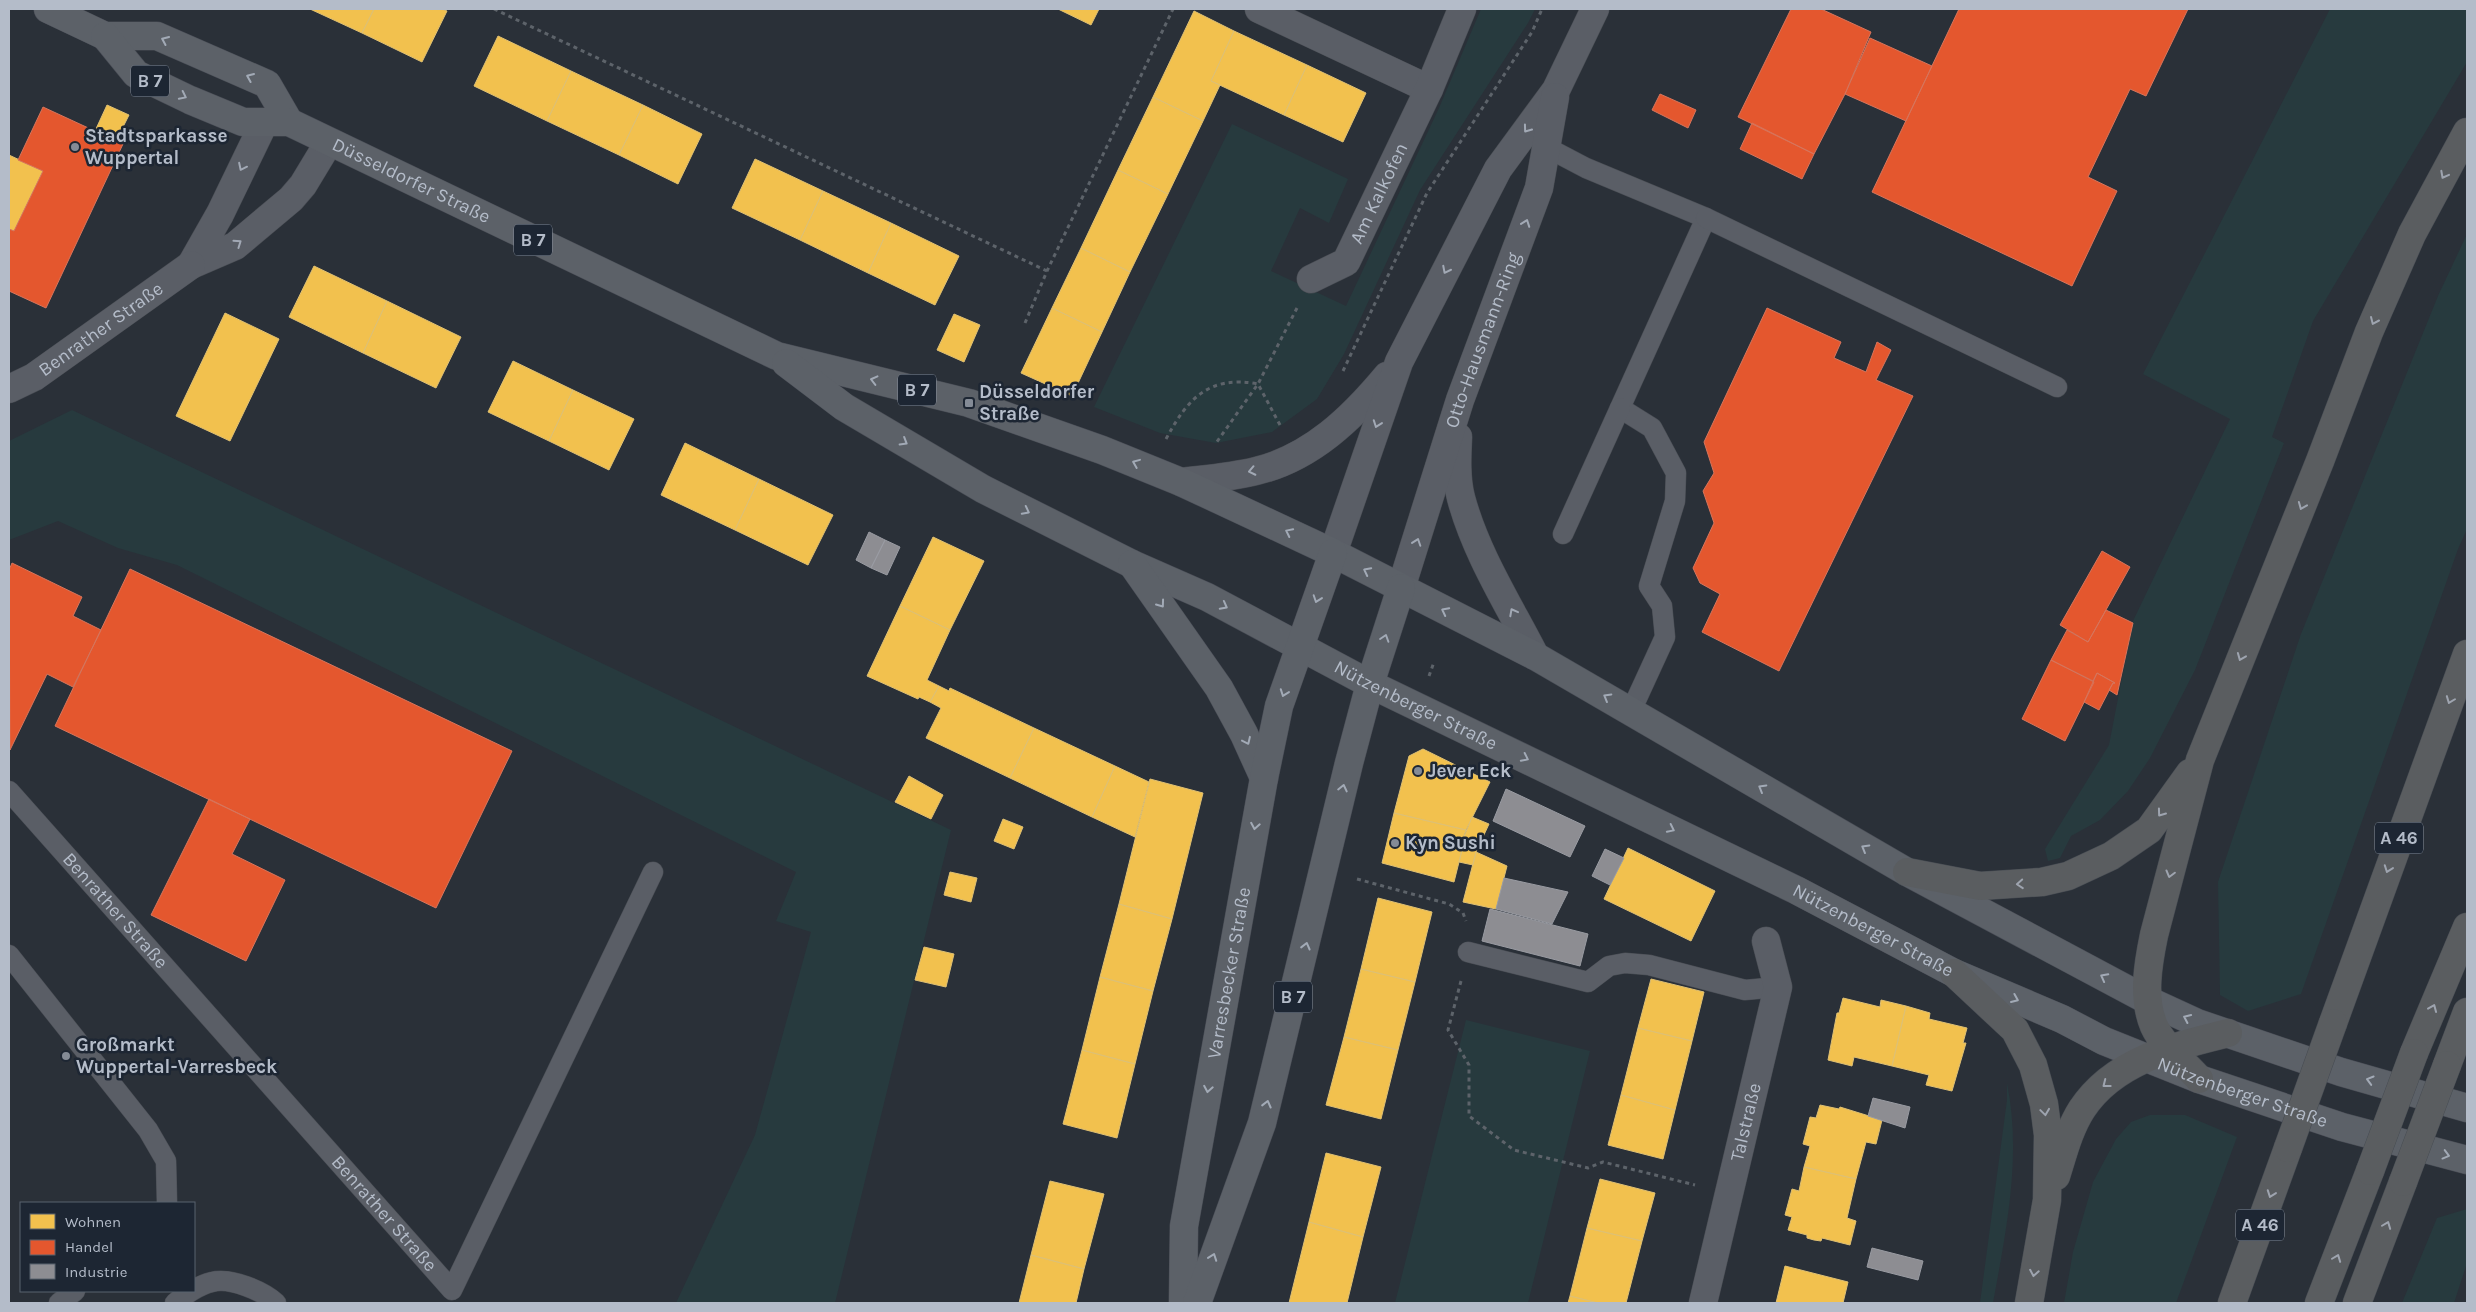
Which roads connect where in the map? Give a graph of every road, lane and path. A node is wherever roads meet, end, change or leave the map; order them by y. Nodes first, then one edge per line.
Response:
1 (48, 9) edge
2 (494, 9) edge
3 (1174, 9) edge
4 (1259, 9) edge
5 (1462, 9) edge
6 (1542, 9) edge
7 (1595, 9) edge
8 (105, 36) junction
9 (1429, 89) junction
10 (1556, 90) junction
11 (277, 123) junction
12 (2467, 132) edge
13 (329, 142) junction
14 (1546, 147) junction
15 (1706, 218) junction
16 (191, 265) junction
17 (1047, 271) junction
18 (1310, 278) joint
19 (1025, 323) dead end
20 (777, 356) junction
21 (1399, 362) junction
22 (1340, 377) dead end
23 (1258, 384) junction
24 (2057, 387) dead end
25 (9, 389) edge
26 (1460, 400) junction
27 (1620, 408) junction
28 (1285, 433) dead end
29 (1166, 440) dead end
30 (1212, 449) dead end
31 (1181, 482) junction
32 (1563, 534) dead end
33 (1333, 553) junction
34 (1132, 564) junction
35 (1401, 588) junction
36 (1300, 647) junction
37 (2467, 654) edge
38 (1535, 656) junction
39 (1370, 684) junction
40 (1631, 711) junction
41 (2200, 760) junction
42 (1264, 778) junction
43 (9, 791) edge
44 (653, 872) dead end
45 (1907, 872) junction
46 (1352, 878) dead end
47 (2467, 927) edge
48 (1766, 941) dead end
49 (1468, 952) junction
50 (9, 954) edge
51 (1954, 973) junction
52 (1778, 987) junction
53 (2147, 1000) junction
54 (2467, 1012) edge
55 (2228, 1033) junction
56 (2159, 1053) junction
57 (2199, 1079) joint
58 (2467, 1108) edge
59 (2467, 1160) edge
60 (1730, 1193) junction
61 (2047, 1200) junction
62 (167, 1202) edge
63 (195, 1290) edge
64 (74, 1292) edge
65 (191, 1292) edge
66 (59, 1303) edge
67 (175, 1303) edge
68 (276, 1303) edge
69 (1182, 1303) edge
70 (1197, 1303) edge
71 (1703, 1303) edge
72 (2029, 1303) edge
73 (2232, 1303) edge
74 (2319, 1303) edge
75 (2357, 1303) edge

1 - 8 main road, Düsseldorfer Straße / B 7
2 - 17 path
3 - 17 path
4 - 9 street
5 - 9 street, Am Kalkofen
6 - 22 path
7 - 10 street, Otto-Hausmann-Ring
8 -> 11 main road, Düsseldorfer Straße / B 7
11 -> 8 main road, Düsseldorfer Straße / B 7
9 - 18 street, Am Kalkofen
10 - 14 street, Otto-Hausmann-Ring
10 -> 21 street, Otto-Hausmann-Ring
11 - 13 main road, Düsseldorfer Straße / B 7
11 -> 16 street, Benrather Straße
12 -> 41 highway
16 -> 13 street, Benrather Straße
13 - 20 main road, Düsseldorfer Straße / B 7
14 - 15 lane
26 -> 14 street, Otto-Hausmann-Ring
15 - 24 lane
15 - 27 lane
16 - 25 street, Benrather Straße
17 - 19 path
18 - 23 path
31 -> 20 main road, Düsseldorfer Straße / B 7
20 -> 34 main road, Düsseldorfer Straße / B 7
21 -> 31 street
21 -> 33 street, Otto-Hausmann-Ring
23 - 28 path
23 - 29 path
23 - 30 path
35 -> 26 street, Otto-Hausmann-Ring
38 -> 26 street
27 - 32 lane
27 - 40 lane
33 -> 31 main road, Düsseldorfer Straße / B 7
35 -> 33 main road
33 -> 36 main road, Varresbecker Straße
34 -> 36 main road, Düsseldorfer Straße / B 7
34 -> 42 main road, B 7
38 -> 35 main road
39 -> 35 main road, B 7
36 - 39 main road, Nützenberger Straße
36 -> 42 main road, Varresbecker Straße
37 -> 73 highway, A 46, bridge
40 -> 38 main road
39 -> 51 main road, Nützenberger Straße
70 -> 39 main road, B 7
45 -> 40 main road
41 -> 45 highway
41 -> 53 highway
42 -> 69 main road, Varresbecker Straße
43 - 44 lane, Benrather Straße
53 -> 45 main road
46 - 49 path
74 -> 47 highway, bridge
48 - 52 street, Talstraße
49 - 52 lane
49 - 60 path
50 - 62 lane
51 -> 56 main road, Nützenberger Straße
51 -> 61 highway
52 - 60 street, Talstraße
55 -> 53 main road
53 - 56 highway
75 -> 54 highway, bridge
55 - 56 highway
58 -> 55 main road
56 - 57 highway
56 -> 61 highway
57 -> 59 main road, Nützenberger Straße
60 - 71 street, Talstraße
61 -> 72 highway
63 - 68 lane
64 - 66 lane
65 - 67 lane

